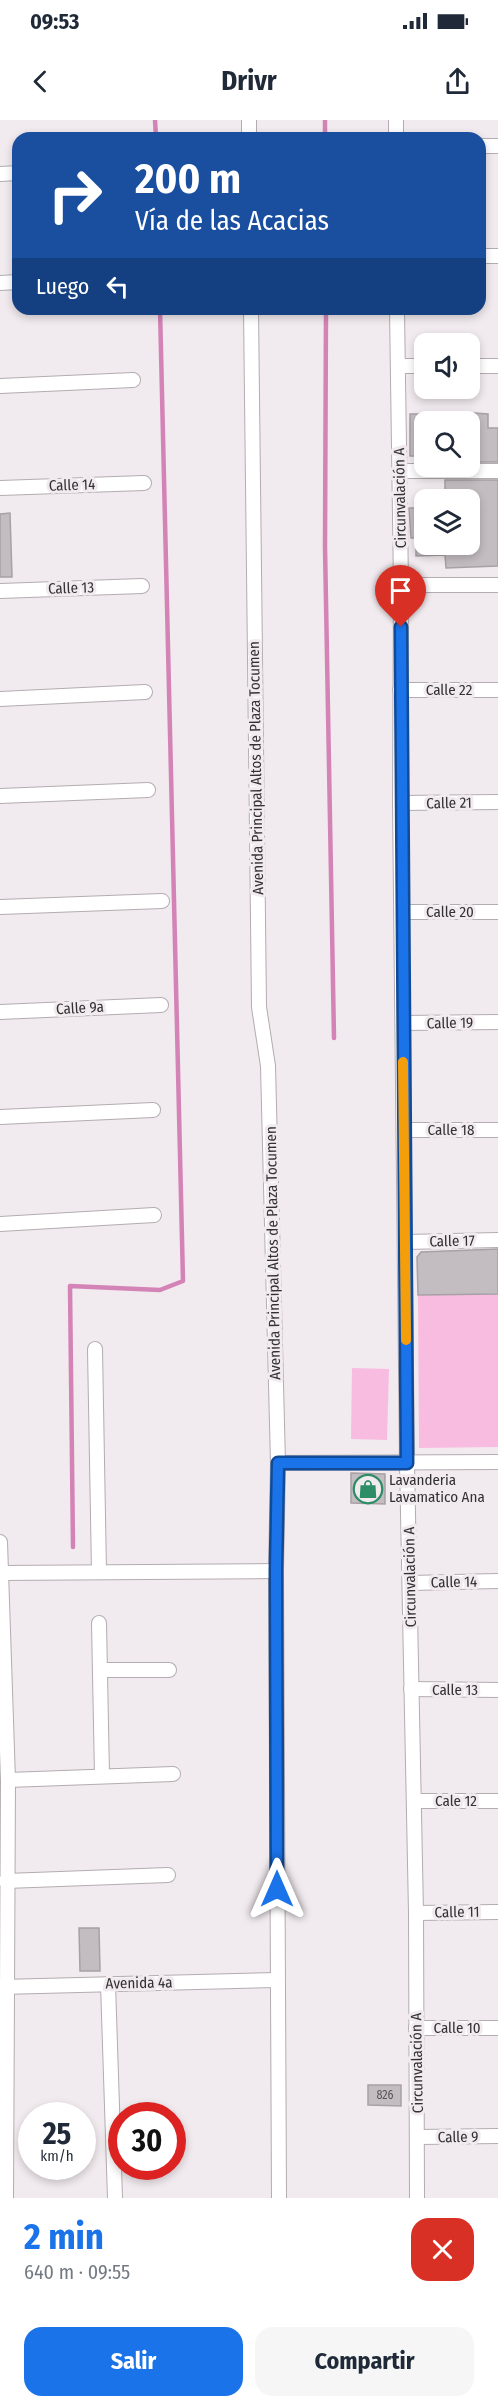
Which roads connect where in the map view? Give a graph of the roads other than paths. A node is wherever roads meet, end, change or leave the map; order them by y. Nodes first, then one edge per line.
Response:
1 (251, 315) edge
2 (397, 315) edge
3 (398, 366) junction
4 (414, 366) edge
5 (480, 366) edge
6 (498, 366) edge
7 (133, 380) dead end
8 (0, 386) edge
9 (399, 471) junction
10 (498, 471) edge
11 (144, 483) dead end
12 (0, 488) edge
13 (401, 585) junction
14 (498, 585) edge
15 (142, 586) dead end
16 (0, 591) edge
17 (400, 690) junction
18 (498, 690) edge
19 (145, 692) dead end
20 (0, 699) edge
21 (148, 790) dead end
22 (0, 796) edge
23 (498, 802) edge
24 (400, 803) junction
25 (162, 901) dead end
26 (0, 907) edge
27 (402, 912) junction
28 (498, 912) edge
29 (161, 1005) dead end
30 (0, 1012) edge
31 (498, 1022) edge
32 (403, 1023) junction
33 (153, 1110) dead end
34 (0, 1117) edge
35 (404, 1130) junction
36 (498, 1130) edge
37 (154, 1215) dead end
38 (0, 1224) edge
39 (498, 1240) edge
40 (405, 1242) junction
41 (95, 1349) dead end
42 (498, 1462) edge
43 (278, 1463) junction
44 (407, 1463) junction
45 (0, 1542) edge
46 (276, 1571) junction
47 (99, 1572) junction
48 (1, 1574) edge
49 (498, 1581) edge
50 (410, 1583) junction
51 (99, 1623) dead end
52 (100, 1670) junction
53 (169, 1670) dead end
54 (411, 1689) junction
55 (498, 1690) edge
56 (173, 1774) dead end
57 (102, 1775) junction
58 (8, 1780) junction
59 (414, 1801) junction
60 (498, 1801) edge
61 (168, 1875) dead end
62 (6, 1881) junction
63 (498, 1912) edge
64 (416, 1913) junction
65 (277, 1980) junction
66 (108, 1984) junction
67 (4, 1987) edge
68 (416, 2028) junction
69 (498, 2028) edge
70 (498, 2136) edge
71 (418, 2137) junction
72 (6, 2198) edge
73 (114, 2198) edge
74 (279, 2198) edge
75 (417, 2198) edge

1 - 43 street, Avenida Principal Altos de Plaza Tocumen
2 - 3 street, Circunvalación A
3 - 4 street
3 - 9 street, Circunvalación A
5 - 6 street
7 - 8 street
9 - 10 street
9 - 13 street, Circunvalación A
11 - 12 street, Calle 14
13 - 14 street
13 - 17 street, Circunvalación A
15 - 16 street, Calle 13
17 - 18 street, Calle 22
17 - 24 street, Circunvalación A
19 - 20 street
21 - 22 street
23 - 24 street, Calle 21
24 - 27 street, Circunvalación A
25 - 26 street
27 - 28 street, Calle 20
27 - 32 street, Circunvalación A
29 - 30 street, Calle 9a
31 - 32 street, Calle 19
32 - 35 street, Circunvalación A
33 - 34 street
35 - 36 street, Calle 18
35 - 40 street, Circunvalación A
37 - 38 street
39 - 40 street, Calle 17
40 - 44 street, Circunvalación A
41 - 47 street
42 - 44 street
43 - 44 street
43 - 46 street, Avenida Principal Altos de Plaza Tocumen
44 - 50 street, Circunvalación A
45 - 48 street
46 - 47 street
46 - 65 street, Avenida Principal Altos de Plaza Tocumen
47 - 48 street
48 - 58 street
49 - 50 street, Calle 14
50 - 54 street, Circunvalación A
51 - 52 street
52 - 53 street
52 - 57 street
54 - 55 street, Calle 13
54 - 59 street, Circunvalación A
56 - 57 street
57 - 58 street
58 - 62 street
59 - 60 street, Cale 12
59 - 64 street, Circunvalación A
61 - 62 street
62 - 67 street
63 - 64 street, Calle 11
64 - 68 street, Circunvalación A
65 - 66 street, Avenida 4a
65 - 74 street, Avenida Principal Altos de Plaza Tocumen
66 - 67 street, Avenida 4a
66 - 73 street
67 - 72 street
68 - 69 street, Calle 10
68 - 71 street, Circunvalación A
70 - 71 street, Calle 9
71 - 75 street, Circunvalación A

